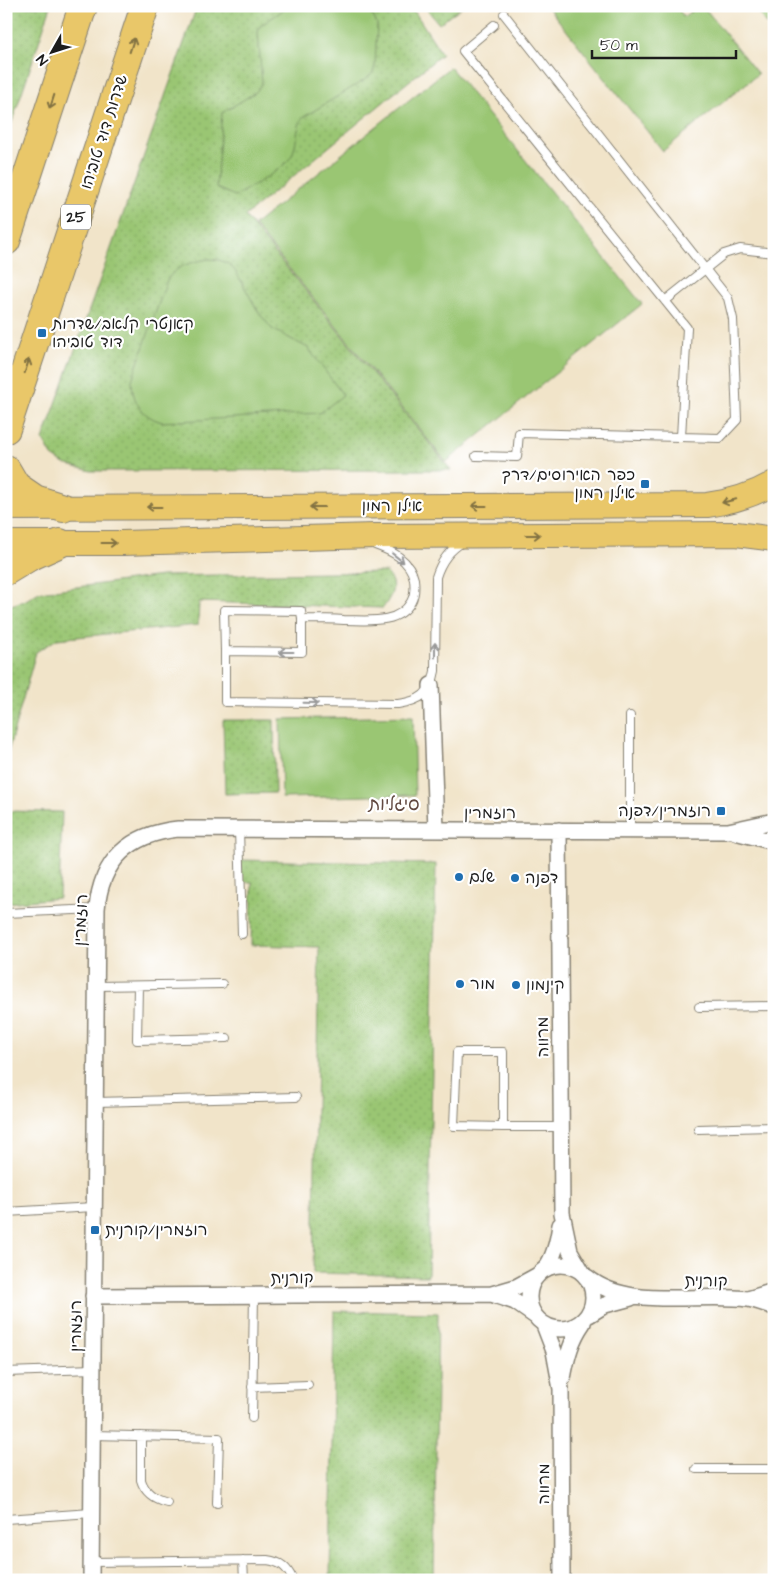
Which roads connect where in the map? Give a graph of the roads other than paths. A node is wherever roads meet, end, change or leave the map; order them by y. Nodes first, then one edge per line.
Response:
1 (83, 6) edge
2 (145, 6) edge
3 (504, 14) dead end
4 (494, 25) dead end
5 (6, 240) edge
6 (774, 253) edge
7 (705, 269) junction
8 (665, 301) junction
9 (6, 429) edge
10 (681, 437) junction
11 (476, 456) dead end
12 (6, 469) edge
13 (774, 483) edge
14 (6, 508) edge
15 (63, 508) junction
16 (482, 535) junction
17 (355, 536) junction
18 (774, 539) edge
19 (6, 543) edge
20 (60, 543) junction
21 (6, 571) edge
22 (302, 619) junction
23 (225, 651) junction
24 (431, 685) junction
25 (630, 716) dead end
26 (774, 821) edge
27 (239, 830) junction
28 (436, 830) junction
29 (559, 830) junction
30 (630, 831) junction
31 (728, 831) junction
32 (774, 842) edge
33 (97, 909) junction
34 (6, 913) edge
35 (242, 934) dead end
36 (222, 984) dead end
37 (97, 986) junction
38 (138, 986) junction
39 (774, 1006) edge
40 (699, 1007) dead end
41 (227, 1038) dead end
42 (296, 1097) dead end
43 (96, 1102) junction
44 (503, 1127) junction
45 (561, 1127) junction
46 (774, 1127) edge
47 (698, 1129) dead end
48 (94, 1207) junction
49 (6, 1212) edge
50 (562, 1213) junction
51 (542, 1272) junction
52 (585, 1275) junction
53 (774, 1292) edge
54 (491, 1294) junction
55 (254, 1295) junction
56 (93, 1296) junction
57 (635, 1296) junction
58 (747, 1299) junction
59 (774, 1307) edge
60 (587, 1317) junction
61 (540, 1320) junction
62 (93, 1369) junction
63 (6, 1372) edge
64 (308, 1385) dead end
65 (252, 1387) junction
66 (561, 1389) junction
67 (252, 1418) dead end
68 (92, 1435) junction
69 (141, 1436) junction
70 (696, 1469) dead end
71 (774, 1469) edge
72 (166, 1502) dead end
73 (217, 1503) dead end
74 (91, 1513) junction
75 (6, 1519) edge
76 (243, 1560) junction
77 (91, 1562) junction
78 (91, 1580) edge
79 (244, 1580) edge
80 (293, 1580) edge
81 (562, 1580) edge

1 -> 5 highway
9 -> 2 highway, שדרות דוד טוביהו / 25
3 - 7 lane
4 - 8 lane
6 - 7 lane
7 - 8 lane
7 - 10 lane
8 - 10 lane
10 - 11 lane
12 - 15 highway
13 -> 15 main road, אילן רמון
14 - 15 main road, אילן רמון
16 - 17 main road, אילן רמון
16 -> 18 main road, אילן רמון
24 -> 16 lane
20 -> 17 main road, אילן רמון
17 -> 22 lane
19 - 20 main road, אילן רמון
20 - 21 highway
22 -> 23 lane
22 - 23 lane
23 -> 24 lane
24 - 28 street
25 - 30 lane
26 - 31 street, רוזמרין
27 - 28 street, רוזמרין
27 - 33 street, רוזמרין
27 - 35 lane
28 - 29 street, רוזמרין
29 - 30 street, רוזמרין
29 - 45 street, מרווה
30 - 31 street, רוזמרין
31 - 32 street, רוזמרין
33 - 34 lane
33 - 37 street, רוזמרין
36 - 38 lane
37 - 38 lane
37 - 43 street, רוזמרין
38 - 41 lane
39 - 40 lane
42 - 43 lane
43 - 48 street, רוזמרין
44 - 44 lane
44 - 45 lane
45 - 50 street, מרווה
46 - 47 lane
48 - 49 lane
48 - 56 street, רוזמרין
50 - 51 street, מרווה
50 - 52 street, מרווה
51 - 52 street
51 - 54 street, קורנית
51 - 61 street
52 - 57 street, קורנית
52 - 60 street
53 - 58 street, קורנית
54 - 55 street, קורנית
54 - 61 street, קורנית
55 - 56 street, קורנית
55 - 65 lane
56 - 62 street, רוזמרין
57 - 58 street, קורנית
57 - 60 street, קורנית
58 - 59 street, קורנית
60 - 61 street
60 - 66 street, מרווה
61 - 66 street, מרווה
62 - 63 lane
62 - 68 street, רוזמרין
64 - 65 lane
65 - 67 lane
66 - 81 street, מרווה
68 - 69 lane
68 - 74 street, רוזמרין
69 - 72 lane
69 - 73 lane
70 - 71 lane
74 - 75 lane
74 - 77 street, רוזמרין
76 - 77 lane
76 - 79 lane
76 - 80 lane
77 - 78 street, רוזמרין

